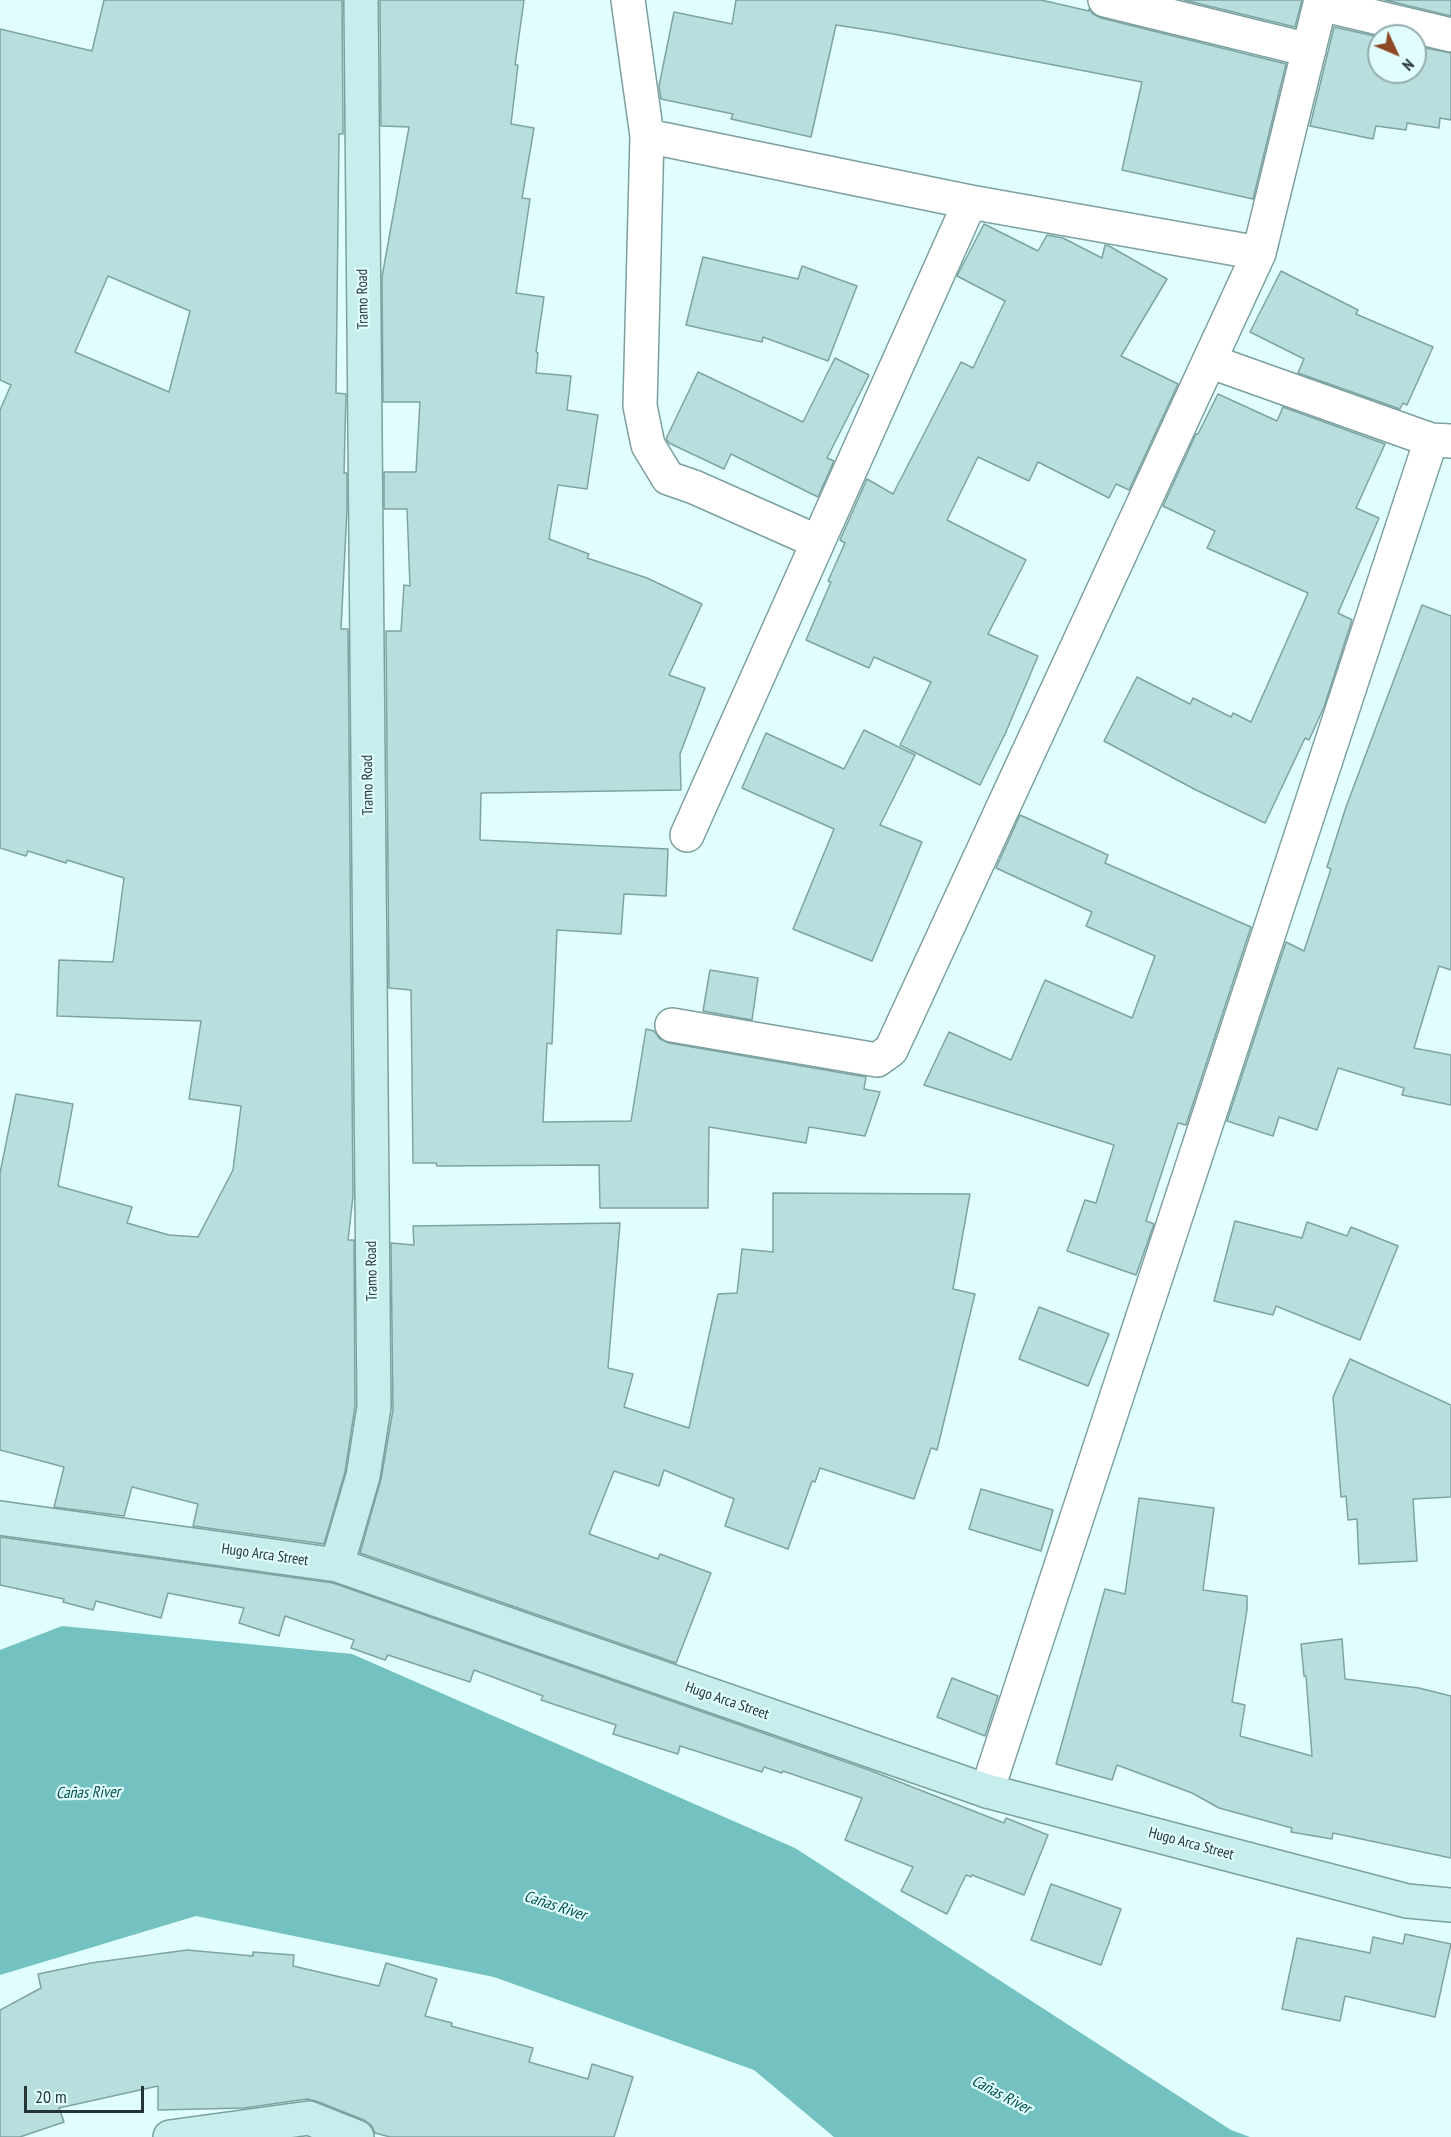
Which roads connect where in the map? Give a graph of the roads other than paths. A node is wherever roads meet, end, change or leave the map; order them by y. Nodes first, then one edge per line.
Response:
1 (360, 0) edge
2 (628, 0) edge
3 (1105, 0) edge
4 (1320, 2) edge
5 (1451, 35) edge
6 (1309, 50) junction
7 (646, 136) junction
8 (970, 202) junction
9 (1259, 253) junction
10 (1209, 361) junction
11 (1441, 441) edge
12 (818, 542) junction
13 (687, 835) dead end
14 (672, 1025) dead end
15 (0, 1518) edge
16 (337, 1565) junction
17 (987, 1791) junction
18 (1451, 1905) edge
19 (170, 2137) edge
20 (357, 2137) edge

1 - 16 street, Tramo Road
2 - 7 street
3 - 6 street
4 - 5 street
4 - 6 street
6 - 9 street
7 - 8 street
7 - 12 street
8 - 9 street
8 - 12 street
9 - 10 street
10 - 11 street
10 - 14 street
11 - 17 street
12 - 13 street
15 - 16 street, Hugo Arca Street
16 - 17 street, Hugo Arca Street
17 - 18 street, Hugo Arca Street
19 - 20 street

